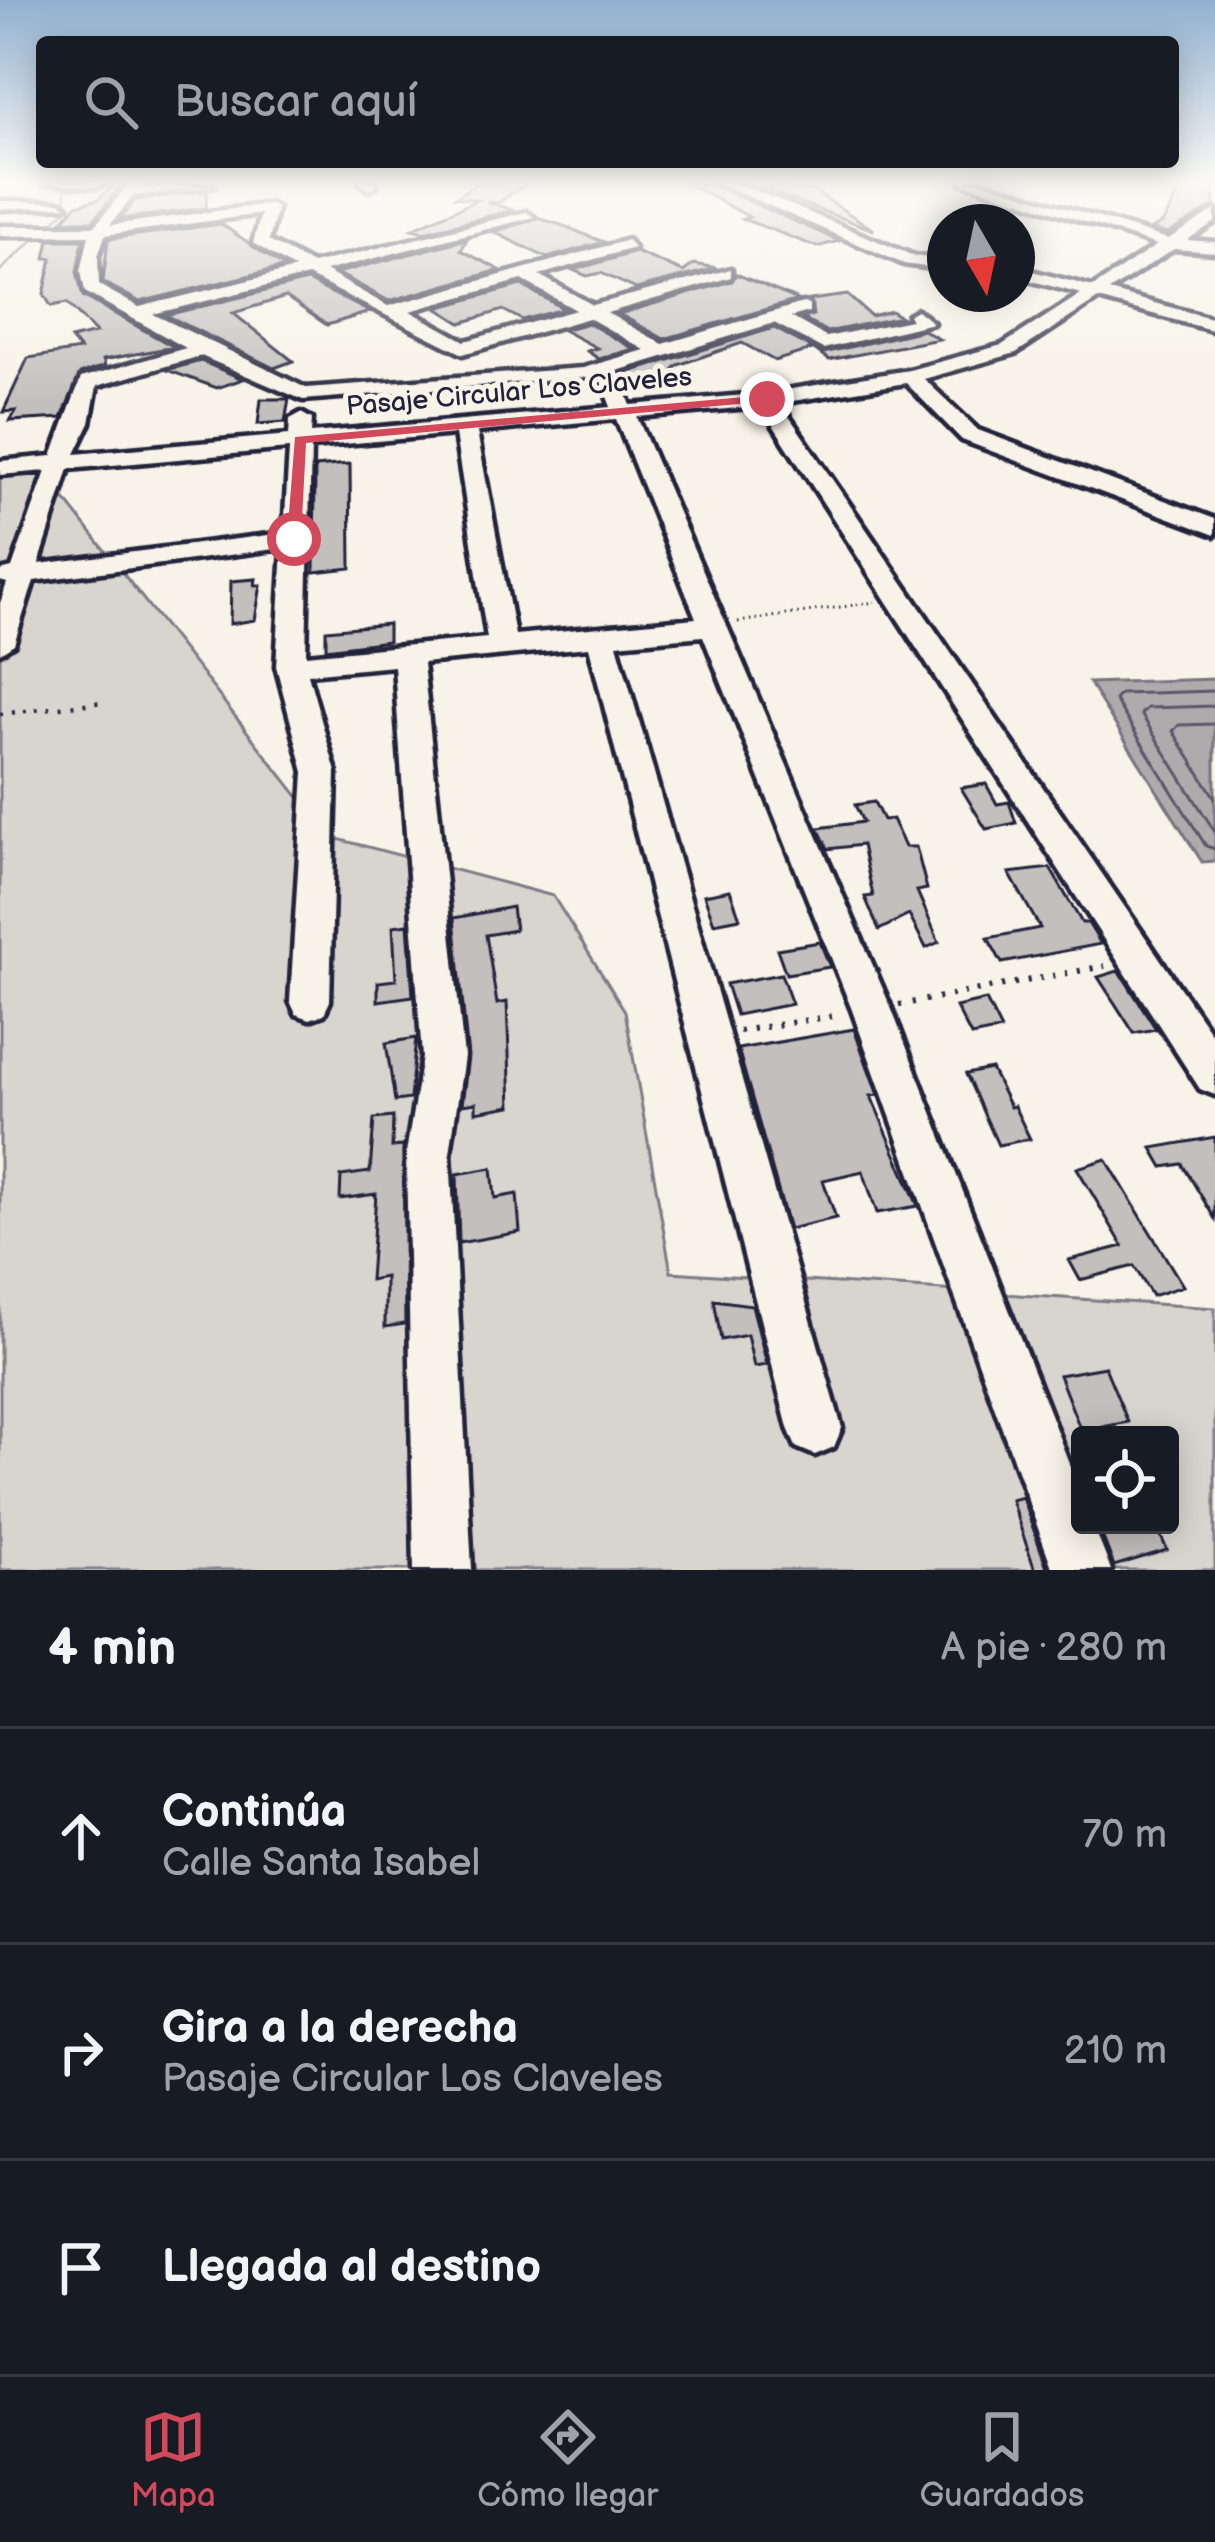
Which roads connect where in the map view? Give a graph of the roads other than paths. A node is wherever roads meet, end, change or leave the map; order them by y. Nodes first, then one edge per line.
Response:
1 (90, 255) edge
2 (282, 255) edge
3 (376, 255) edge
4 (592, 255) edge
5 (1153, 255) edge
6 (310, 272) junction
7 (725, 273) dead end
8 (525, 274) junction
9 (1035, 277) edge
10 (1100, 293) junction
11 (803, 308) dead end
12 (589, 310) junction
13 (391, 311) junction
14 (139, 312) junction
15 (917, 315) dead end
16 (777, 317) junction
17 (1215, 325) edge
18 (202, 349) junction
19 (665, 353) junction
20 (606, 369) junction
21 (911, 376) junction
22 (303, 394) junction
23 (767, 399) junction
24 (626, 413) junction
25 (465, 428) junction
26 (299, 440) junction
27 (59, 466) junction
28 (0, 468) edge
29 (1215, 528) edge
30 (294, 539) junction
31 (13, 576) edge
32 (710, 626) junction
33 (600, 635) junction
34 (502, 643) junction
35 (0, 644) edge
36 (408, 655) junction
37 (291, 666) junction
38 (310, 1001) dead end
39 (1215, 1075) edge
40 (815, 1427) dead end
41 (443, 1570) edge
42 (1082, 1570) edge

1 - 14 street
2 - 6 street
3 - 6 street
4 - 8 street
5 - 10 street, Pasaje Circular Los Claveles
6 - 13 street
6 - 14 street
7 - 12 street
8 - 12 street
8 - 13 street
9 - 10 street
10 - 17 street
10 - 21 street, Pasaje Circular Los Claveles
11 - 16 street
12 - 13 street
12 - 19 street
14 - 18 street
15 - 16 street
16 - 19 street
18 - 22 street
18 - 27 street
19 - 20 street
20 - 22 street
20 - 24 street
21 - 23 street, Pasaje Circular Los Claveles
21 - 29 street
22 - 26 street
23 - 24 street, Pasaje Circular Los Claveles
23 - 39 street
24 - 25 street, Pasaje Circular Los Claveles
24 - 32 street
25 - 26 street, Pasaje Circular Los Claveles
25 - 34 street
26 - 27 street, Pasaje Circular Los Claveles
26 - 30 street
27 - 28 street, Pasaje Circular Los Claveles
27 - 31 street
30 - 31 street
30 - 37 street
31 - 35 street
32 - 33 street
32 - 42 street
33 - 34 street
33 - 40 street
34 - 36 street
36 - 37 street
36 - 41 street
37 - 38 street

